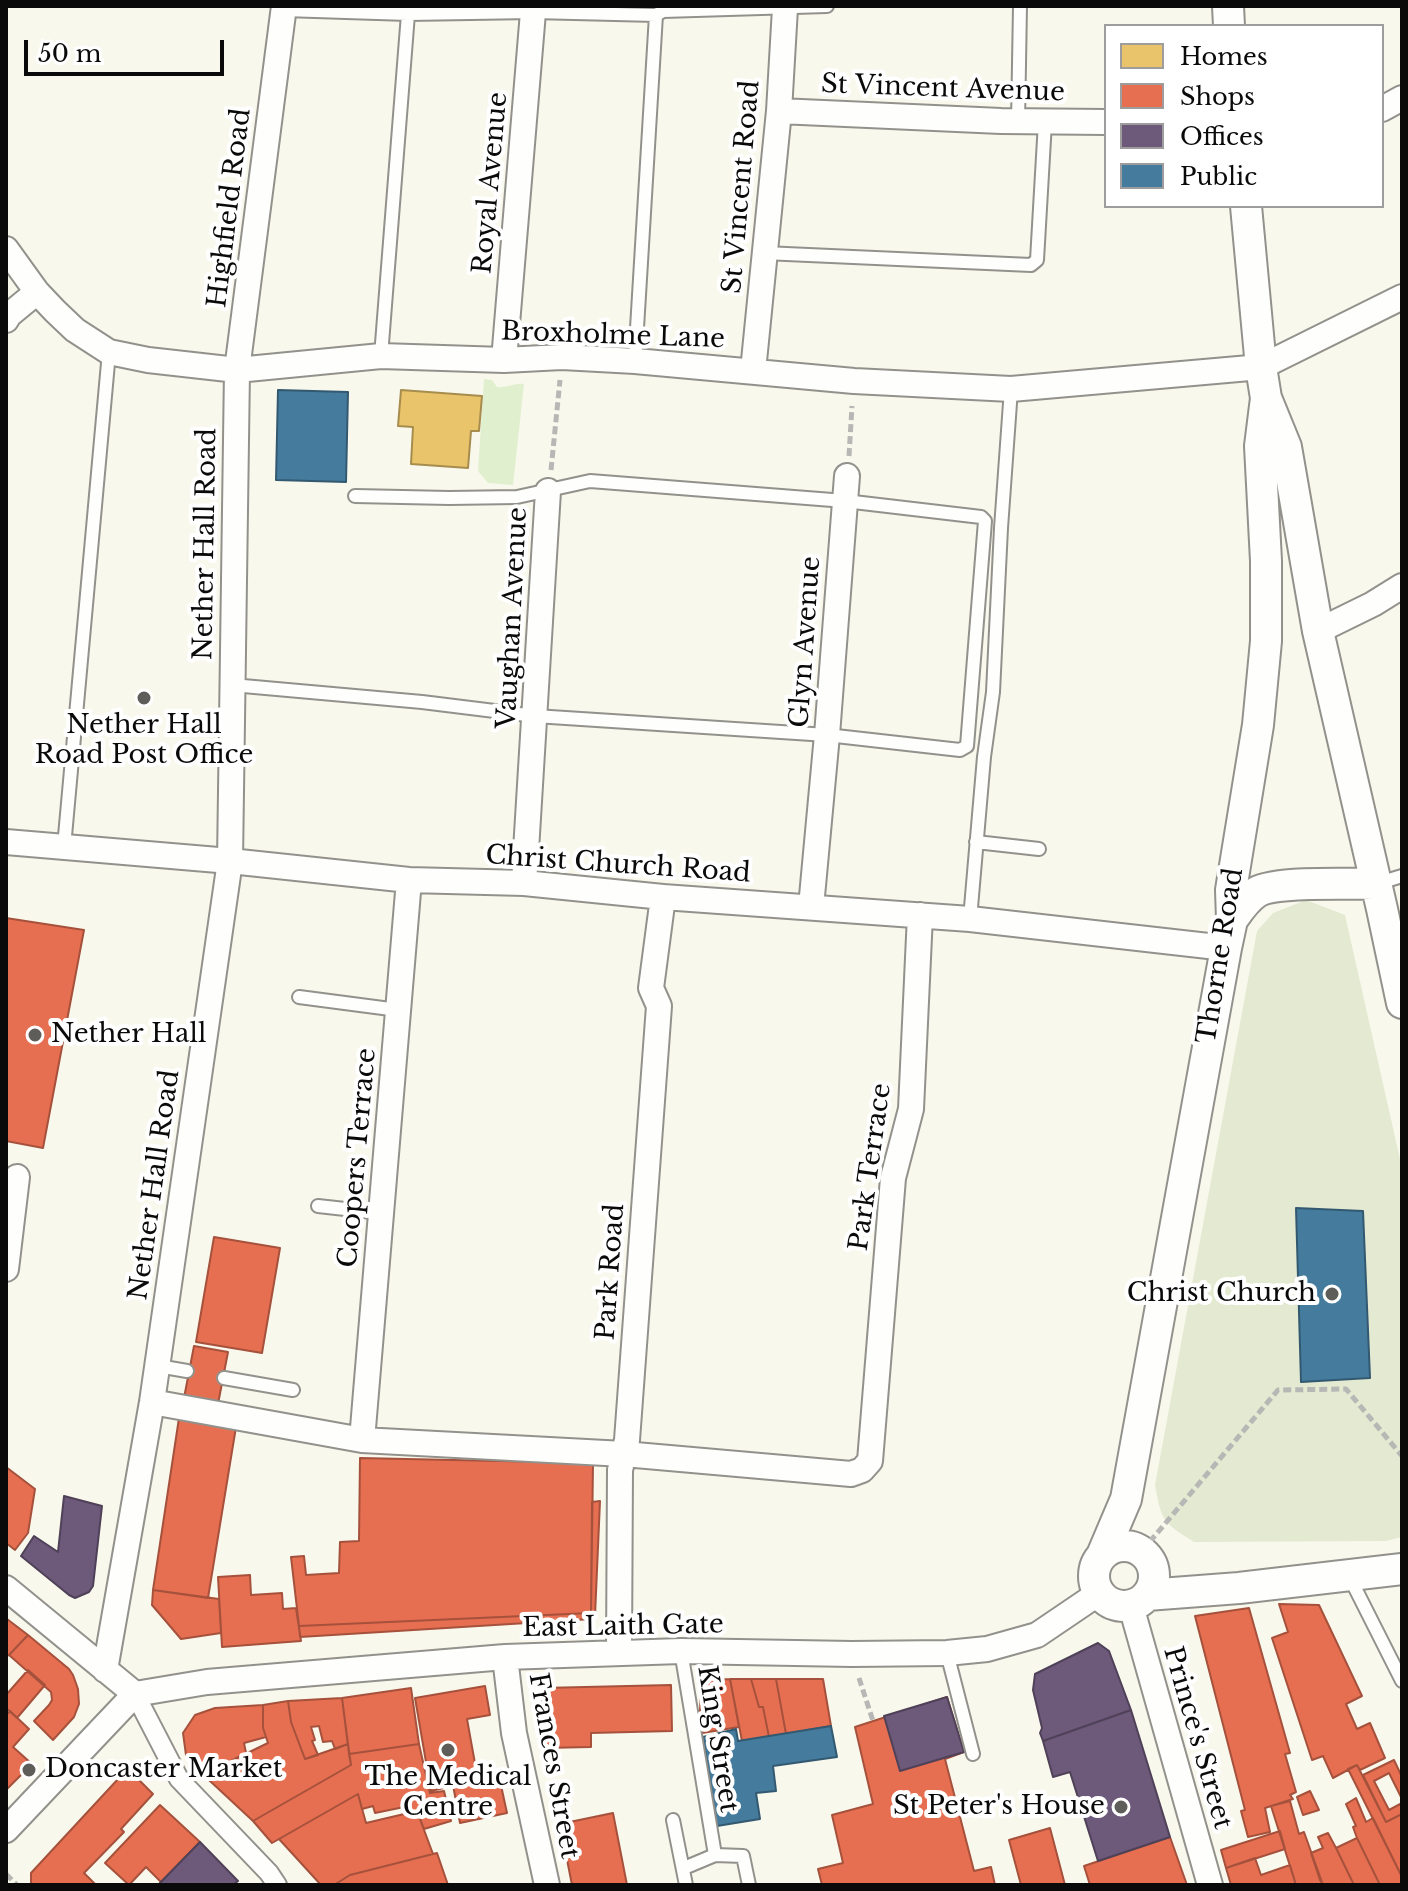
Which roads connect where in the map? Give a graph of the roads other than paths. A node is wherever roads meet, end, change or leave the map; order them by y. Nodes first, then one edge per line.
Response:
1 (827, 6) edge
2 (1020, 6) edge
3 (284, 8) edge
4 (785, 8) edge
5 (533, 12) junction
6 (408, 14) junction
7 (656, 15) junction
8 (1402, 98) edge
9 (1384, 108) edge
10 (779, 111) junction
11 (1018, 122) junction
12 (1045, 122) junction
13 (1104, 122) edge
14 (1246, 208) edge
15 (6, 249) edge
16 (764, 253) junction
17 (37, 292) junction
18 (1402, 297) edge
19 (6, 320) edge
20 (109, 352) junction
21 (381, 356) junction
22 (504, 360) junction
23 (635, 361) junction
24 (1261, 367) junction
25 (237, 370) junction
26 (753, 371) junction
27 (1011, 389) junction
28 (1266, 398) junction
29 (847, 476) road end
30 (548, 491) junction
31 (355, 496) dead end
32 (845, 501) junction
33 (1402, 586) edge
34 (1318, 631) junction
35 (232, 685) junction
36 (535, 716) junction
37 (827, 735) junction
38 (6, 842) edge
39 (976, 842) junction
40 (64, 847) junction
41 (1039, 849) dead end
42 (230, 861) junction
43 (409, 880) junction
44 (524, 883) junction
45 (1388, 894) edge
46 (663, 897) junction
47 (811, 907) junction
48 (920, 915) junction
49 (970, 919) junction
50 (1229, 934) junction
51 (299, 997) dead end
52 (1402, 1003) edge
53 (398, 1010) junction
54 (17, 1177) dead end
55 (318, 1206) dead end
56 (381, 1213) junction
57 (6, 1269) edge
58 (158, 1366) junction
59 (187, 1371) dead end
60 (224, 1378) dead end
61 (293, 1390) dead end
62 (152, 1402) junction
63 (362, 1440) junction
64 (624, 1454) junction
65 (1103, 1553) junction
66 (1402, 1569) edge
67 (1349, 1575) junction
68 (6, 1588) edge
69 (1099, 1593) junction
70 (1139, 1600) junction
71 (681, 1651) junction
72 (619, 1653) junction
73 (947, 1653) junction
74 (505, 1657) junction
75 (105, 1670) junction
76 (1402, 1681) edge
77 (135, 1694) junction
78 (973, 1754) dead end
79 (673, 1820) dead end
80 (6, 1830) edge
81 (715, 1855) junction
82 (684, 1868) junction
83 (277, 1885) edge
84 (547, 1885) edge
85 (686, 1885) edge
86 (749, 1885) edge
87 (1210, 1885) edge

1 - 4 lane
2 - 11 lane
3 - 6 lane
3 - 25 street, Highfield Road
4 - 7 lane
4 - 10 street, St Vincent Road
5 - 6 lane
5 - 7 lane
5 - 22 street, Royal Avenue
6 - 21 lane
7 - 23 lane
8 - 9 street
10 - 11 street, St Vincent Avenue
10 - 16 street, St Vincent Road
11 - 12 street, St Vincent Avenue
12 - 13 street, St Vincent Avenue
12 - 16 lane
14 - 24 street, Thorne Road
15 - 17 street, Broxholme Lane
16 - 26 street, St Vincent Road
17 - 19 street
17 - 20 street, Broxholme Lane
18 - 24 street
20 - 25 street, Broxholme Lane
20 - 40 lane
21 - 22 street, Broxholme Lane
21 - 25 street, Broxholme Lane
22 - 23 street, Broxholme Lane
23 - 26 street, Broxholme Lane
24 - 27 street, Broxholme Lane
24 - 28 street, Thorne Road
25 - 35 street, Nether Hall Road
26 - 27 street, Broxholme Lane
27 - 39 lane
28 - 34 street, Thorne Road
28 - 50 street, Thorne Road
29 - 32 street, Glyn Avenue
30 - 31 lane
30 - 32 lane
30 - 36 street, Vaughan Avenue
32 - 37 street, Glyn Avenue
32 - 37 lane
33 - 34 street
34 - 45 street, Thorne Road
35 - 36 lane
35 - 42 street, Nether Hall Road
36 - 37 lane
36 - 44 street, Vaughan Avenue
37 - 47 street, Glyn Avenue
38 - 40 street, Christ Church Road
39 - 41 lane
39 - 49 lane
40 - 42 street, Christ Church Road
42 - 43 street, Christ Church Road
42 - 58 street, Nether Hall Road
43 - 44 street, Christ Church Road
43 - 53 street, Coopers Terrace
44 - 46 street, Christ Church Road
45 - 50 street
45 - 52 street, Thorne Road
46 - 47 street, Christ Church Road
46 - 64 street, Park Road
47 - 48 street, Christ Church Road
48 - 49 street, Christ Church Road
48 - 64 street, Park Terrace
49 - 50 street, Christ Church Road
50 - 65 street, Thorne Road
51 - 53 lane
53 - 56 street, Coopers Terrace
54 - 57 street
55 - 56 lane
56 - 63 street, Coopers Terrace
58 - 59 lane
58 - 62 street, Nether Hall Road
60 - 61 lane
62 - 63 street
62 - 75 street, Nether Hall Road
63 - 64 street
64 - 72 street, Park Road
65 - 69 street
65 - 70 street
66 - 67 street
67 - 70 street
67 - 76 lane
68 - 75 street
69 - 70 street
69 - 73 street, East Laith Gate
70 - 87 street, Prince's Street
71 - 72 street, East Laith Gate
71 - 73 street, East Laith Gate
71 - 81 lane, King Street
72 - 74 street, East Laith Gate
73 - 78 lane
74 - 77 street, East Laith Gate
74 - 84 street, Frances Street
75 - 77 street
77 - 80 street
77 - 83 street
79 - 82 lane
81 - 82 lane
81 - 86 lane
82 - 85 lane

